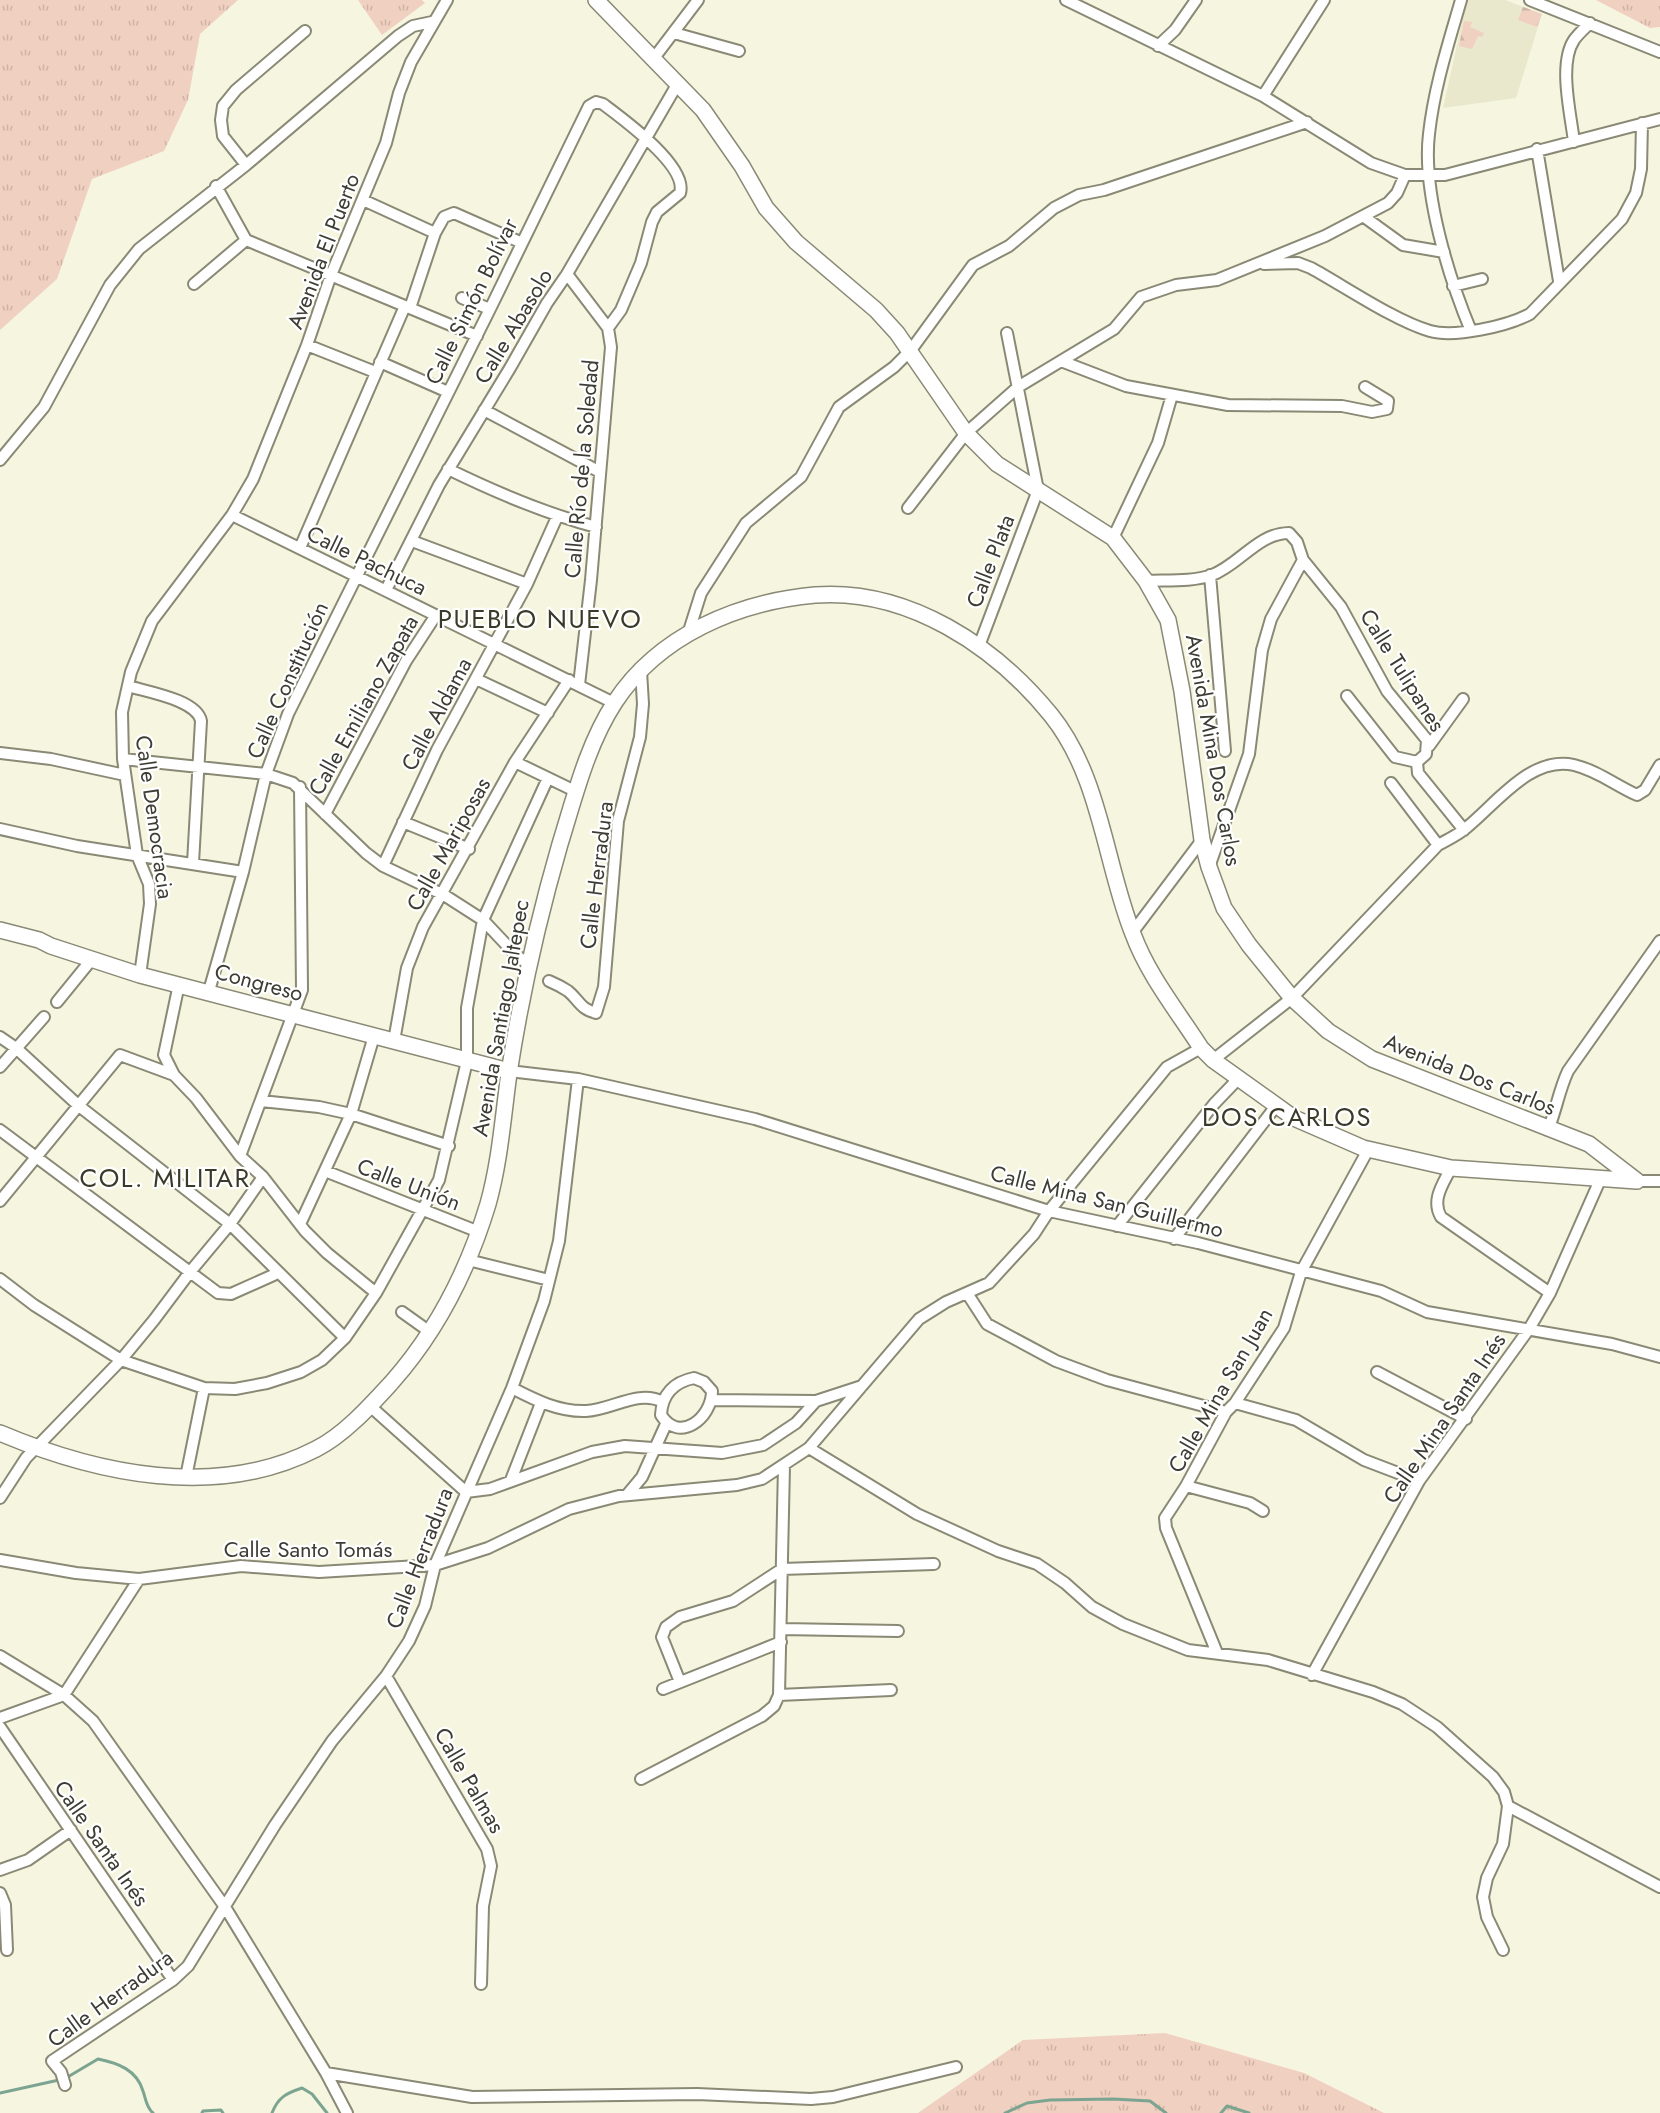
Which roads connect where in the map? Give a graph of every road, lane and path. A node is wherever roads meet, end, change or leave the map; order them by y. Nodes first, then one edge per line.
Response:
1 (447, 0) edge
2 (596, 0) edge
3 (698, 0) edge
4 (1066, 0) edge
5 (1092, 0) edge
6 (1196, 0) edge
7 (1324, 0) edge
8 (1461, 0) edge
9 (1530, 0) edge
10 (1085, 10) junction
11 (432, 22) junction
12 (1590, 23) junction
13 (305, 31) dead end
14 (674, 33) junction
15 (1158, 46) junction
16 (739, 51) dead end
17 (1660, 52) edge
18 (654, 58) junction
19 (678, 83) junction
20 (1263, 96) junction
21 (1660, 119) edge
22 (1307, 122) junction
23 (1642, 123) junction
24 (646, 137) junction
25 (1574, 142) junction
26 (1537, 149) junction
27 (246, 165) junction
28 (1405, 175) junction
29 (1431, 177) junction
30 (216, 186) junction
31 (363, 200) junction
32 (1363, 216) junction
33 (435, 233) junction
34 (246, 240) junction
35 (520, 242) junction
36 (1444, 252) junction
37 (1255, 264) junction
38 (567, 274) junction
39 (331, 275) junction
40 (1482, 279) dead end
41 (1559, 281) junction
42 (194, 284) dead end
43 (1453, 286) junction
44 (462, 298) dead end
45 (408, 307) junction
46 (490, 309) junction
47 (608, 328) junction
48 (1471, 331) junction
49 (1007, 333) dead end
50 (477, 336) junction
51 (307, 345) junction
52 (911, 350) junction
53 (1061, 361) junction
54 (377, 367) junction
55 (1018, 387) junction
56 (1365, 387) dead end
57 (448, 392) junction
58 (1172, 395) junction
59 (484, 410) junction
60 (966, 433) junction
61 (0, 460) edge
62 (448, 469) junction
63 (600, 472) junction
64 (1038, 490) junction
65 (908, 508) dead end
66 (232, 515) junction
67 (557, 517) junction
68 (596, 527) junction
69 (1113, 538) junction
70 (412, 541) junction
71 (300, 548) junction
72 (1303, 560) junction
73 (355, 575) junction
74 (1210, 575) junction
75 (1146, 581) junction
76 (527, 585) junction
77 (386, 590) junction
78 (436, 615) junction
79 (689, 631) junction
80 (496, 644) junction
81 (979, 646) junction
82 (641, 671) junction
83 (476, 679) junction
84 (574, 682) junction
85 (128, 686) junction
86 (1347, 696) dead end
87 (1463, 699) dead end
88 (614, 703) junction
89 (548, 713) junction
90 (1429, 746) junction
91 (1225, 751) dead end
92 (0, 753) edge
93 (123, 759) junction
94 (515, 762) junction
95 (1417, 762) junction
96 (1660, 765) edge
97 (198, 768) junction
98 (266, 774) junction
99 (124, 775) junction
100 (548, 778) junction
101 (1391, 783) dead end
102 (300, 787) junction
103 (575, 791) junction
104 (324, 814) junction
105 (403, 822) junction
106 (0, 829) edge
107 (1464, 830) junction
108 (1202, 840) junction
109 (1438, 845) junction
110 (469, 849) junction
111 (138, 855) junction
112 (193, 863) junction
113 (383, 866) junction
114 (1209, 867) junction
115 (243, 872) junction
116 (444, 895) junction
117 (483, 920) junction
118 (0, 930) edge
119 (1132, 933) junction
120 (1660, 941) edge
121 (92, 958) junction
122 (528, 964) junction
123 (140, 975) junction
124 (549, 981) dead end
125 (179, 984) junction
126 (209, 991) junction
127 (1292, 998) junction
128 (57, 1002) dead end
129 (294, 1015) junction
130 (44, 1017) dead end
131 (374, 1036) junction
132 (0, 1037) edge
133 (394, 1041) junction
134 (16, 1048) junction
135 (1201, 1048) junction
136 (1213, 1060) junction
137 (466, 1061) junction
138 (0, 1067) edge
139 (510, 1071) junction
140 (174, 1075) junction
141 (1239, 1078) junction
142 (578, 1079) junction
143 (261, 1101) junction
144 (1276, 1106) junction
145 (79, 1107) junction
146 (351, 1114) junction
147 (0, 1130) edge
148 (1548, 1130) junction
149 (448, 1146) junction
150 (1368, 1150) junction
151 (38, 1156) junction
152 (240, 1156) junction
153 (1451, 1168) junction
154 (325, 1172) junction
155 (263, 1177) junction
156 (1600, 1179) junction
157 (1638, 1181) junction
158 (1660, 1181) edge
159 (0, 1202) edge
160 (423, 1210) junction
161 (1049, 1211) junction
162 (301, 1222) junction
163 (230, 1224) junction
164 (1117, 1226) junction
165 (478, 1232) junction
166 (1174, 1239) junction
167 (468, 1260) junction
168 (190, 1272) junction
169 (1301, 1272) junction
170 (278, 1273) junction
171 (0, 1279) edge
172 (549, 1280) junction
173 (376, 1293) junction
174 (967, 1293) junction
175 (1550, 1293) junction
176 (402, 1312) dead end
177 (1529, 1329) junction
178 (430, 1332) junction
179 (345, 1338) junction
180 (1660, 1357) edge
181 (121, 1360) junction
182 (1377, 1372) dead end
183 (862, 1386) junction
184 (204, 1388) junction
185 (512, 1388) junction
186 (712, 1400) junction
187 (816, 1401) junction
188 (663, 1402) junction
189 (541, 1403) junction
190 (1235, 1403) junction
191 (370, 1406) junction
192 (1226, 1412) junction
193 (1466, 1419) junction
194 (666, 1424) junction
195 (0, 1433) edge
196 (35, 1448) junction
197 (809, 1448) junction
198 (654, 1449) junction
199 (784, 1466) junction
200 (186, 1477) junction
201 (511, 1480) junction
202 (1419, 1481) junction
203 (1186, 1486) junction
204 (466, 1492) junction
205 (627, 1495) junction
206 (0, 1498) edge
207 (1263, 1511) dead end
208 (0, 1560) edge
209 (934, 1564) dead end
210 (435, 1565) junction
211 (782, 1569) junction
212 (139, 1579) junction
213 (781, 1629) junction
214 (898, 1630) dead end
215 (781, 1642) junction
216 (1217, 1653) junction
217 (0, 1656) edge
218 (1312, 1675) junction
219 (386, 1676) junction
220 (680, 1682) junction
221 (663, 1689) dead end
222 (891, 1690) dead end
223 (64, 1695) junction
224 (779, 1695) junction
225 (0, 1718) edge
226 (0, 1727) edge
227 (10, 1744) junction
228 (0, 1752) edge
229 (641, 1779) dead end
230 (1508, 1806) junction
231 (70, 1830) junction
232 (0, 1870) edge
233 (1660, 1887) edge
234 (0, 1893) edge
235 (225, 1907) junction
236 (7, 1950) dead end
237 (1503, 1950) dead end
238 (173, 1980) junction
239 (481, 1984) dead end
240 (956, 2067) dead end
241 (326, 2073) junction
242 (64, 2085) dead end
243 (347, 2113) edge

1 - 11 street, Avenida El Puerto
2 - 18 street, Avenida Mina Dos Carlos
3 - 14 street
4 - 10 street
5 - 10 street
6 - 15 street
7 - 20 street
8 - 29 street
9 - 12 street
10 - 15 street
11 - 27 street
11 - 31 street, Avenida El Puerto
12 - 17 street
12 - 25 street
13 - 27 street
14 - 16 street
14 - 18 street
15 - 20 street
18 - 19 street, Avenida Mina Dos Carlos
19 - 24 street, Calle Abasolo
19 - 52 street, Avenida Mina Dos Carlos
20 - 22 street
21 - 23 street
22 - 28 street
22 - 52 street
23 - 25 street
23 - 41 street
24 - 35 street, Calle Simón Bolívar
24 - 38 street, Calle Abasolo
24 - 47 street
25 - 26 street
26 - 29 street
26 - 41 street
27 - 30 street
28 - 29 street
28 - 32 street
29 - 36 street
30 - 34 street
30 - 61 street
31 - 33 street
31 - 39 street, Avenida El Puerto
32 - 36 street
32 - 37 street
33 - 35 street
33 - 45 street
34 - 39 street
34 - 42 street
35 - 46 street, Calle Simón Bolívar
36 - 43 street
37 - 48 street
37 - 53 street
38 - 47 street
38 - 59 street, Calle Abasolo
39 - 45 street
39 - 51 street, Avenida El Puerto
40 - 43 street
41 - 48 street
43 - 48 street
44 - 46 street
45 - 50 street
45 - 54 street
46 - 50 street, Calle Simón Bolívar
47 - 63 street, Calle Río de la Soledad
49 - 55 street
50 - 57 street, Calle Simón Bolívar
51 - 54 street
51 - 66 street, Avenida El Puerto
52 - 60 street, Avenida Mina Dos Carlos
52 - 79 street
53 - 55 street
53 - 58 street
54 - 57 street
54 - 71 street
55 - 60 street
55 - 64 street
56 - 58 street
57 - 73 street, Calle Simón Bolívar
58 - 69 street
59 - 62 street, Calle Abasolo
59 - 63 street
60 - 64 street, Avenida Mina Dos Carlos
60 - 65 street
62 - 67 street
62 - 70 street, Calle Abasolo
63 - 68 street, Calle Río de la Soledad
64 - 69 street, Avenida Mina Dos Carlos
64 - 81 street, Calle Plata
66 - 71 street, Calle Pachuca
66 - 85 street, Calle Democracia
67 - 68 street
67 - 76 street, Calle Aldama
68 - 84 street, Calle Río de la Soledad
69 - 75 street, Avenida Mina Dos Carlos
70 - 76 street
70 - 77 street, Calle Abasolo
71 - 73 street, Calle Pachuca
72 - 74 street, Calle Tulipanes
72 - 90 street, Calle Tulipanes
72 - 114 street
73 - 77 street, Calle Pachuca
73 - 98 street, Calle Constitución
74 - 75 street
74 - 91 street
75 - 108 street, Avenida Mina Dos Carlos
76 - 80 street, Calle Aldama
77 - 78 street, Calle Pachuca
78 - 80 street, Calle Pachuca
78 - 104 street, Calle Emiliano Zapata
79 - 81 street, Avenida Santiago Jaltepec
79 - 82 street, Avenida Santiago Jaltepec
80 - 83 street, Calle Aldama
80 - 84 street, Calle Pachuca
81 - 119 street, Avenida Santiago Jaltepec
82 - 88 street, Avenida Santiago Jaltepec
82 - 124 street, Calle Herradura
83 - 89 street
83 - 105 street, Calle Aldama
84 - 88 street, Calle Pachuca
84 - 89 street, Calle Mariposas
85 - 93 street, Calle Democracia
85 - 97 street
86 - 95 street
87 - 90 street
88 - 103 street, Avenida Santiago Jaltepec
89 - 94 street, Calle Mariposas
90 - 95 street, Calle Tulipanes
92 - 99 street
93 - 97 street
93 - 99 street, Calle Democracia
94 - 100 street
94 - 110 street, Calle Mariposas
95 - 107 street, Calle Tulipanes
96 - 107 street
97 - 98 street
97 - 112 street
98 - 102 street
98 - 115 street, Calle Constitución
99 - 111 street, Calle Democracia
100 - 103 street
100 - 117 street
101 - 109 street
102 - 104 street
102 - 129 street
103 - 122 street, Avenida Santiago Jaltepec
104 - 113 street
105 - 110 street
105 - 113 street, Calle Aldama
106 - 111 street
107 - 109 street
108 - 114 street, Avenida Mina Dos Carlos
108 - 119 street
109 - 127 street
110 - 116 street, Calle Mariposas
111 - 112 street
111 - 123 street, Calle Democracia
112 - 115 street
113 - 116 street
114 - 127 street, Avenida Mina Dos Carlos
115 - 126 street, Calle Constitución
116 - 117 street
116 - 133 street, Calle Mariposas
117 - 122 street
117 - 137 street
118 - 121 street, Congreso
119 - 135 street, Avenida Santiago Jaltepec
120 - 148 street
121 - 123 street, Congreso
121 - 128 street
122 - 139 street, Avenida Santiago Jaltepec
123 - 125 street, Congreso
125 - 126 street, Congreso
125 - 140 street
126 - 129 street, Congreso
127 - 136 street
127 - 148 street, Avenida Dos Carlos
129 - 131 street, Congreso
129 - 143 street
130 - 134 street
131 - 133 street, Congreso
131 - 146 street
132 - 134 street
133 - 137 street, Congreso
134 - 138 street
134 - 145 street
135 - 136 street, Avenida Santiago Jaltepec
135 - 161 street, Calle Santo Tomás
136 - 141 street, Avenida Santiago Jaltepec
137 - 139 street, Congreso
137 - 149 street
139 - 142 street, Calle Mina San Guillermo
139 - 165 street, Avenida Santiago Jaltepec
140 - 145 street
140 - 152 street
141 - 144 street, Avenida Santiago Jaltepec
141 - 164 street
142 - 161 street, Calle Mina San Guillermo
142 - 172 street, Calle Herradura
143 - 146 street
143 - 152 street
144 - 150 street, Avenida Santiago Jaltepec
144 - 166 street
145 - 151 street
145 - 163 street
146 - 149 street
146 - 154 street
147 - 151 street
148 - 157 street, Avenida Dos Carlos
149 - 160 street
150 - 153 street, Avenida Santiago Jaltepec
150 - 169 street, Calle Mina San Juan
151 - 159 street
151 - 168 street
152 - 155 street
153 - 156 street, Avenida Santiago Jaltepec
153 - 175 street
154 - 160 street, Calle Unión
154 - 162 street
155 - 162 street
155 - 163 street
156 - 157 street, Avenida Santiago Jaltepec
156 - 175 street, Calle Mina Santa Inés
157 - 158 street
160 - 165 street, Calle Unión
160 - 173 street
161 - 164 street, Calle Mina San Guillermo
161 - 174 street, Calle Santo Tomás
162 - 173 street
163 - 168 street
163 - 170 street
164 - 166 street, Calle Mina San Guillermo
165 - 167 street, Avenida Santiago Jaltepec
166 - 169 street, Calle Mina San Guillermo
167 - 172 street
167 - 178 street, Avenida Santiago Jaltepec
168 - 170 street
168 - 181 street
169 - 177 street, Calle Mina San Guillermo
169 - 190 street, Calle Mina San Juan
170 - 179 street
171 - 181 street
172 - 185 street, Calle Herradura
173 - 179 street
174 - 183 street, Calle Santo Tomás
174 - 192 street
175 - 177 street, Calle Mina Santa Inés
176 - 178 street
177 - 180 street, Calle Mina San Guillermo
177 - 193 street, Calle Mina Santa Inés
178 - 191 street, Avenida Santiago Jaltepec
179 - 184 street
181 - 184 street
181 - 196 street
182 - 193 street
183 - 187 street
183 - 197 street, Calle Santo Tomás
184 - 200 street
185 - 189 street
185 - 204 street, Calle Herradura
186 - 187 street
186 - 188 street
186 - 194 street
187 - 198 street
188 - 189 street
188 - 194 street
189 - 201 street
190 - 192 street, Calle Mina San Juan
190 - 202 street
191 - 200 street, Avenida Santiago Jaltepec
191 - 204 street
192 - 203 street, Calle Mina San Juan
193 - 202 street, Calle Mina Santa Inés
194 - 198 street
195 - 196 street, Avenida Santiago Jaltepec
196 - 200 street, Avenida Santiago Jaltepec
196 - 206 street
197 - 199 street, Calle Santo Tomás
197 - 216 street
198 - 201 street
198 - 205 street
199 - 205 street, Calle Santo Tomás
199 - 211 street
201 - 204 street
202 - 218 street, Calle Mina Santa Inés
203 - 207 street
203 - 216 street, Calle Mina San Juan
204 - 210 street, Calle Herradura
205 - 210 street, Calle Santo Tomás
208 - 212 street, Calle Santo Tomás
209 - 211 street
210 - 212 street, Calle Santo Tomás
210 - 219 street, Calle Herradura
211 - 213 street
211 - 220 street
212 - 223 street
213 - 214 street
213 - 215 street
215 - 220 street
215 - 224 street
216 - 218 street
217 - 223 street
218 - 230 street
219 - 235 street, Calle Herradura
219 - 239 street, Calle Palmas
220 - 221 street
222 - 224 street
223 - 225 street
223 - 235 street
224 - 229 street
226 - 227 street, Calle Santa Inés
227 - 228 street
227 - 231 street, Calle Santa Inés
230 - 233 street
230 - 237 street
231 - 232 street
231 - 238 street, Calle Santa Inés
234 - 236 street
235 - 238 street, Calle Herradura
235 - 241 street
238 - 242 street, Calle Herradura
240 - 241 street
241 - 243 street

